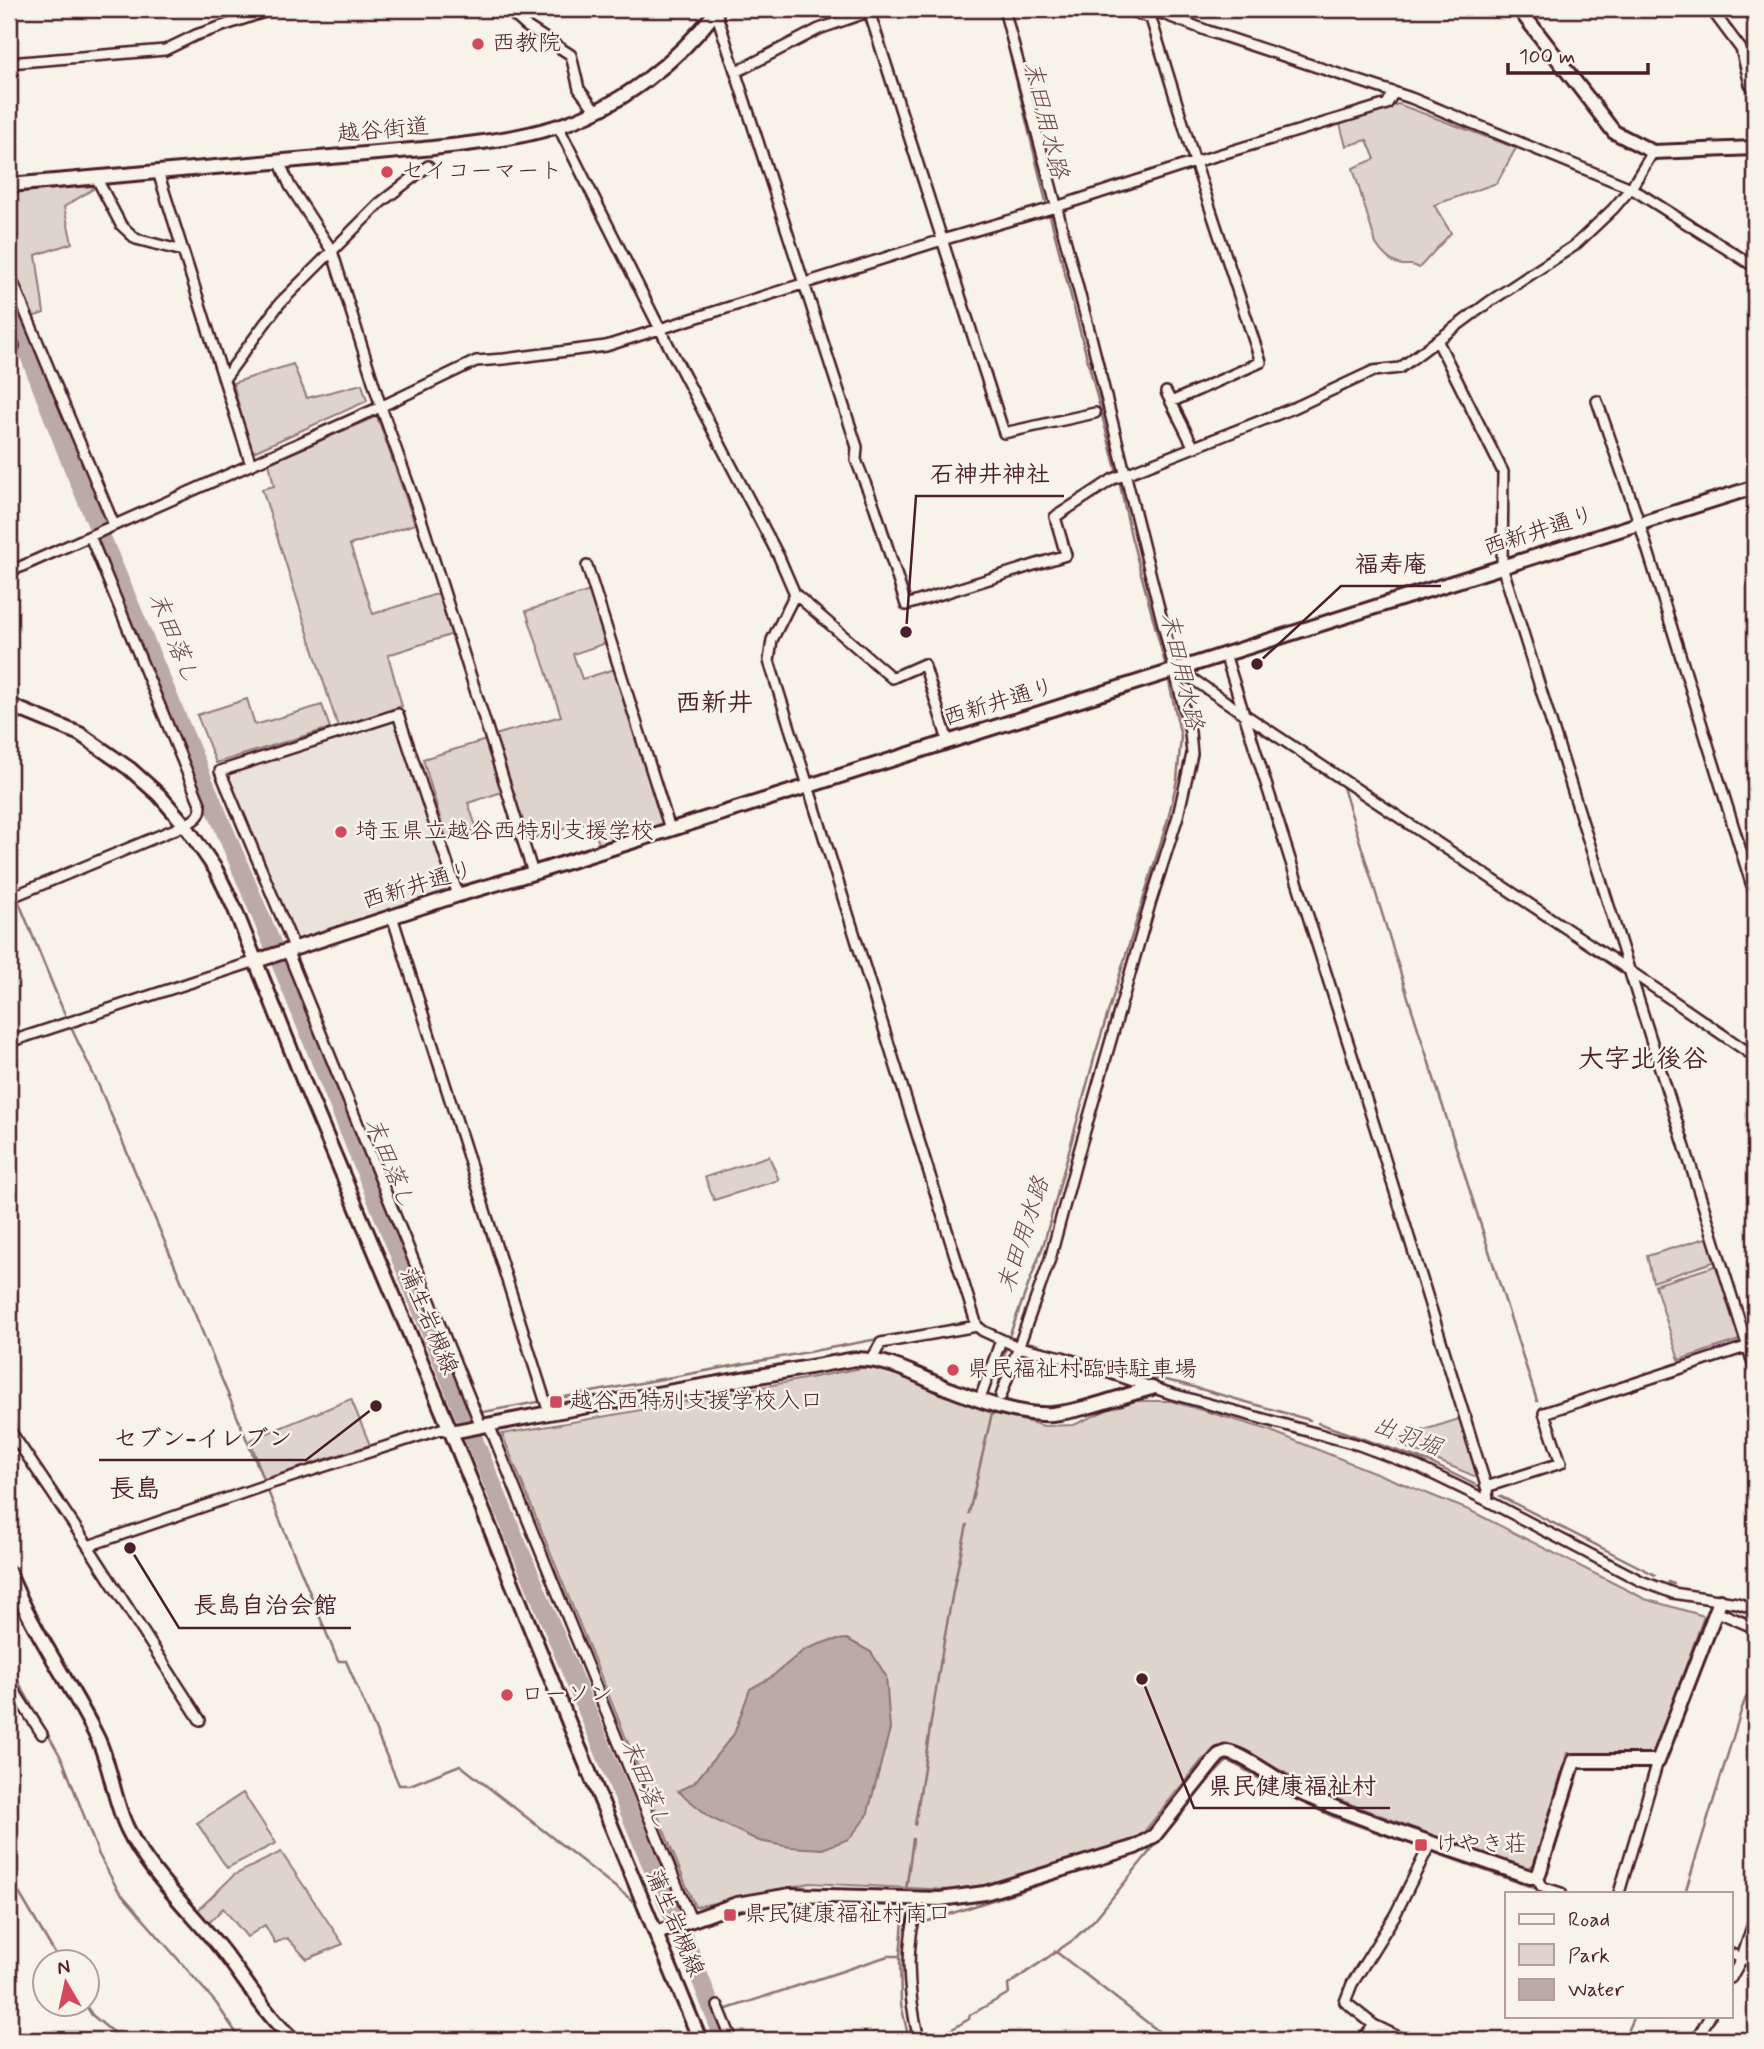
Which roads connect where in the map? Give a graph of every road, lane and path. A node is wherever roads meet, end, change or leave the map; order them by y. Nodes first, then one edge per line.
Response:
1 (273, 9) edge
2 (507, 9) edge
3 (1004, 9) edge
4 (1126, 9) edge
5 (1519, 9) edge
6 (1711, 9) edge
7 (717, 10) edge
8 (873, 10) edge
9 (1150, 12) edge
10 (9, 62) edge
11 (736, 72) junction
12 (1755, 90) edge
13 (1394, 92) junction
14 (596, 111) junction
15 (558, 126) junction
16 (1755, 148) edge
17 (1653, 152) junction
18 (279, 162) junction
19 (1195, 162) junction
20 (428, 166) dead end
21 (158, 172) junction
22 (96, 177) junction
23 (9, 185) edge
24 (1631, 188) junction
25 (1056, 207) junction
26 (942, 240) junction
27 (183, 251) junction
28 (332, 251) junction
29 (1755, 267) edge
30 (9, 273) edge
31 (805, 283) junction
32 (660, 329) junction
33 (9, 331) edge
34 (1437, 340) junction
35 (15, 346) dead end
36 (224, 379) junction
37 (1166, 392) dead end
38 (1597, 401) dead end
39 (1171, 402) junction
40 (381, 407) junction
41 (1095, 413) dead end
42 (1193, 446) junction
43 (251, 465) junction
44 (1126, 474) junction
45 (1755, 487) edge
46 (1639, 522) junction
47 (114, 526) junction
48 (90, 536) junction
49 (587, 566) dead end
50 (1502, 566) junction
51 (9, 572) edge
52 (795, 594) junction
53 (1225, 654) junction
54 (1179, 669) junction
55 (9, 705) edge
56 (1244, 714) junction
57 (948, 741) junction
58 (809, 786) junction
59 (186, 825) junction
60 (670, 830) junction
61 (533, 873) junction
62 (458, 895) junction
63 (1755, 896) edge
64 (9, 898) edge
65 (392, 916) junction
66 (290, 949) junction
67 (256, 961) junction
68 (1630, 971) junction
69 (9, 1042) edge
70 (1755, 1057) edge
71 (978, 1326) junction
72 (1001, 1340) junction
73 (1752, 1345) edge
74 (1018, 1347) junction
75 (872, 1359) junction
76 (1755, 1370) edge
77 (1152, 1388) junction
78 (1001, 1396) dead end
79 (980, 1399) junction
80 (549, 1413) junction
81 (485, 1425) junction
82 (9, 1429) edge
83 (451, 1432) junction
84 (1486, 1487) junction
85 (1488, 1501) junction
86 (88, 1546) junction
87 (9, 1573) edge
88 (1718, 1606) junction
89 (1755, 1609) edge
90 (1755, 1628) edge
91 (9, 1683) edge
92 (200, 1720) dead end
93 (42, 1734) dead end
94 (1658, 1761) junction
95 (1431, 1842) junction
96 (1536, 1877) junction
97 (1558, 1892) edge
98 (1619, 1892) edge
99 (920, 1899) junction
100 (1755, 1917) edge
101 (691, 1920) junction
102 (656, 1933) junction
103 (1732, 1954) edge
104 (1742, 1958) junction
105 (1755, 1962) edge
106 (1732, 1976) edge
107 (718, 2006) dead end
108 (1709, 2018) edge
109 (1374, 2025) junction
110 (294, 2040) edge
111 (700, 2040) edge
112 (732, 2040) edge
113 (919, 2040) edge
114 (1363, 2040) edge
115 (1405, 2040) edge
116 (1696, 2040) edge

1 - 10 street
2 - 14 street
3 - 25 street
4 - 9 street
5 - 17 street
6 - 12 street
7 - 11 street
7 - 14 street, 越谷街道
8 - 11 street
8 - 26 street
9 - 13 street
9 - 19 street
11 - 31 street
13 - 19 street
13 - 24 street
14 - 15 street, 越谷街道
15 - 18 street, 越谷街道
15 - 32 street
16 - 17 street
17 - 24 street
18 - 21 street, 越谷街道
18 - 28 street
19 - 25 street
19 - 39 street
20 - 28 street
21 - 22 street, 越谷街道
21 - 27 street
22 - 23 street, 越谷街道
22 - 27 street
24 - 29 street
24 - 34 street
25 - 26 street
25 - 44 street
26 - 31 street
26 - 41 street
27 - 36 street
28 - 36 street
28 - 40 street
30 - 47 street
31 - 32 street
31 - 44 street
32 - 40 street
32 - 52 street
33 - 35 street
34 - 42 street
34 - 50 street
36 - 43 street
37 - 39 street
38 - 46 street
39 - 42 street
40 - 43 street
40 - 61 street
42 - 44 street
43 - 47 street
44 - 54 street
45 - 46 street, 西新井通り
46 - 50 street, 西新井通り
46 - 63 street
47 - 48 street
48 - 51 street
48 - 59 street
49 - 60 street
50 - 53 street, 西新井通り
50 - 68 street
52 - 57 street
52 - 58 street
53 - 54 street, 西新井通り
53 - 56 street
54 - 56 street
54 - 57 street, 西新井通り
54 - 74 street
55 - 59 street, 蒲生岩槻線
56 - 68 street
56 - 84 street
57 - 58 street, 西新井通り
58 - 60 street, 西新井通り
58 - 71 street
59 - 64 street
59 - 67 street, 蒲生岩槻線
60 - 61 street, 西新井通り
61 - 62 street, 西新井通り
62 - 65 street, 西新井通り
62 - 66 street
65 - 66 street, 西新井通り
65 - 80 street
66 - 67 street, 西新井通り
66 - 81 street
67 - 69 street
67 - 83 street, 蒲生岩槻線
68 - 70 street
68 - 73 street
71 - 72 street
71 - 75 street
72 - 74 street
72 - 79 street
73 - 76 street
73 - 84 street
74 - 77 street
74 - 78 street
75 - 79 street
75 - 80 street
77 - 79 street
77 - 85 street
80 - 81 street
81 - 83 street
81 - 101 street
82 - 86 street
83 - 86 street
83 - 102 street, 蒲生岩槻線
84 - 85 street
85 - 88 street
86 - 92 street
87 - 110 street
88 - 89 street
88 - 90 street
88 - 94 street
91 - 93 street
94 - 96 street
94 - 98 street
95 - 96 street
95 - 99 street
95 - 109 street
96 - 97 street
99 - 101 street
99 - 113 street
100 - 104 street
101 - 102 street
102 - 111 street, 蒲生岩槻線
103 - 104 street
104 - 105 street
104 - 106 street
107 - 112 street
108 - 116 street
109 - 114 street
109 - 115 street

